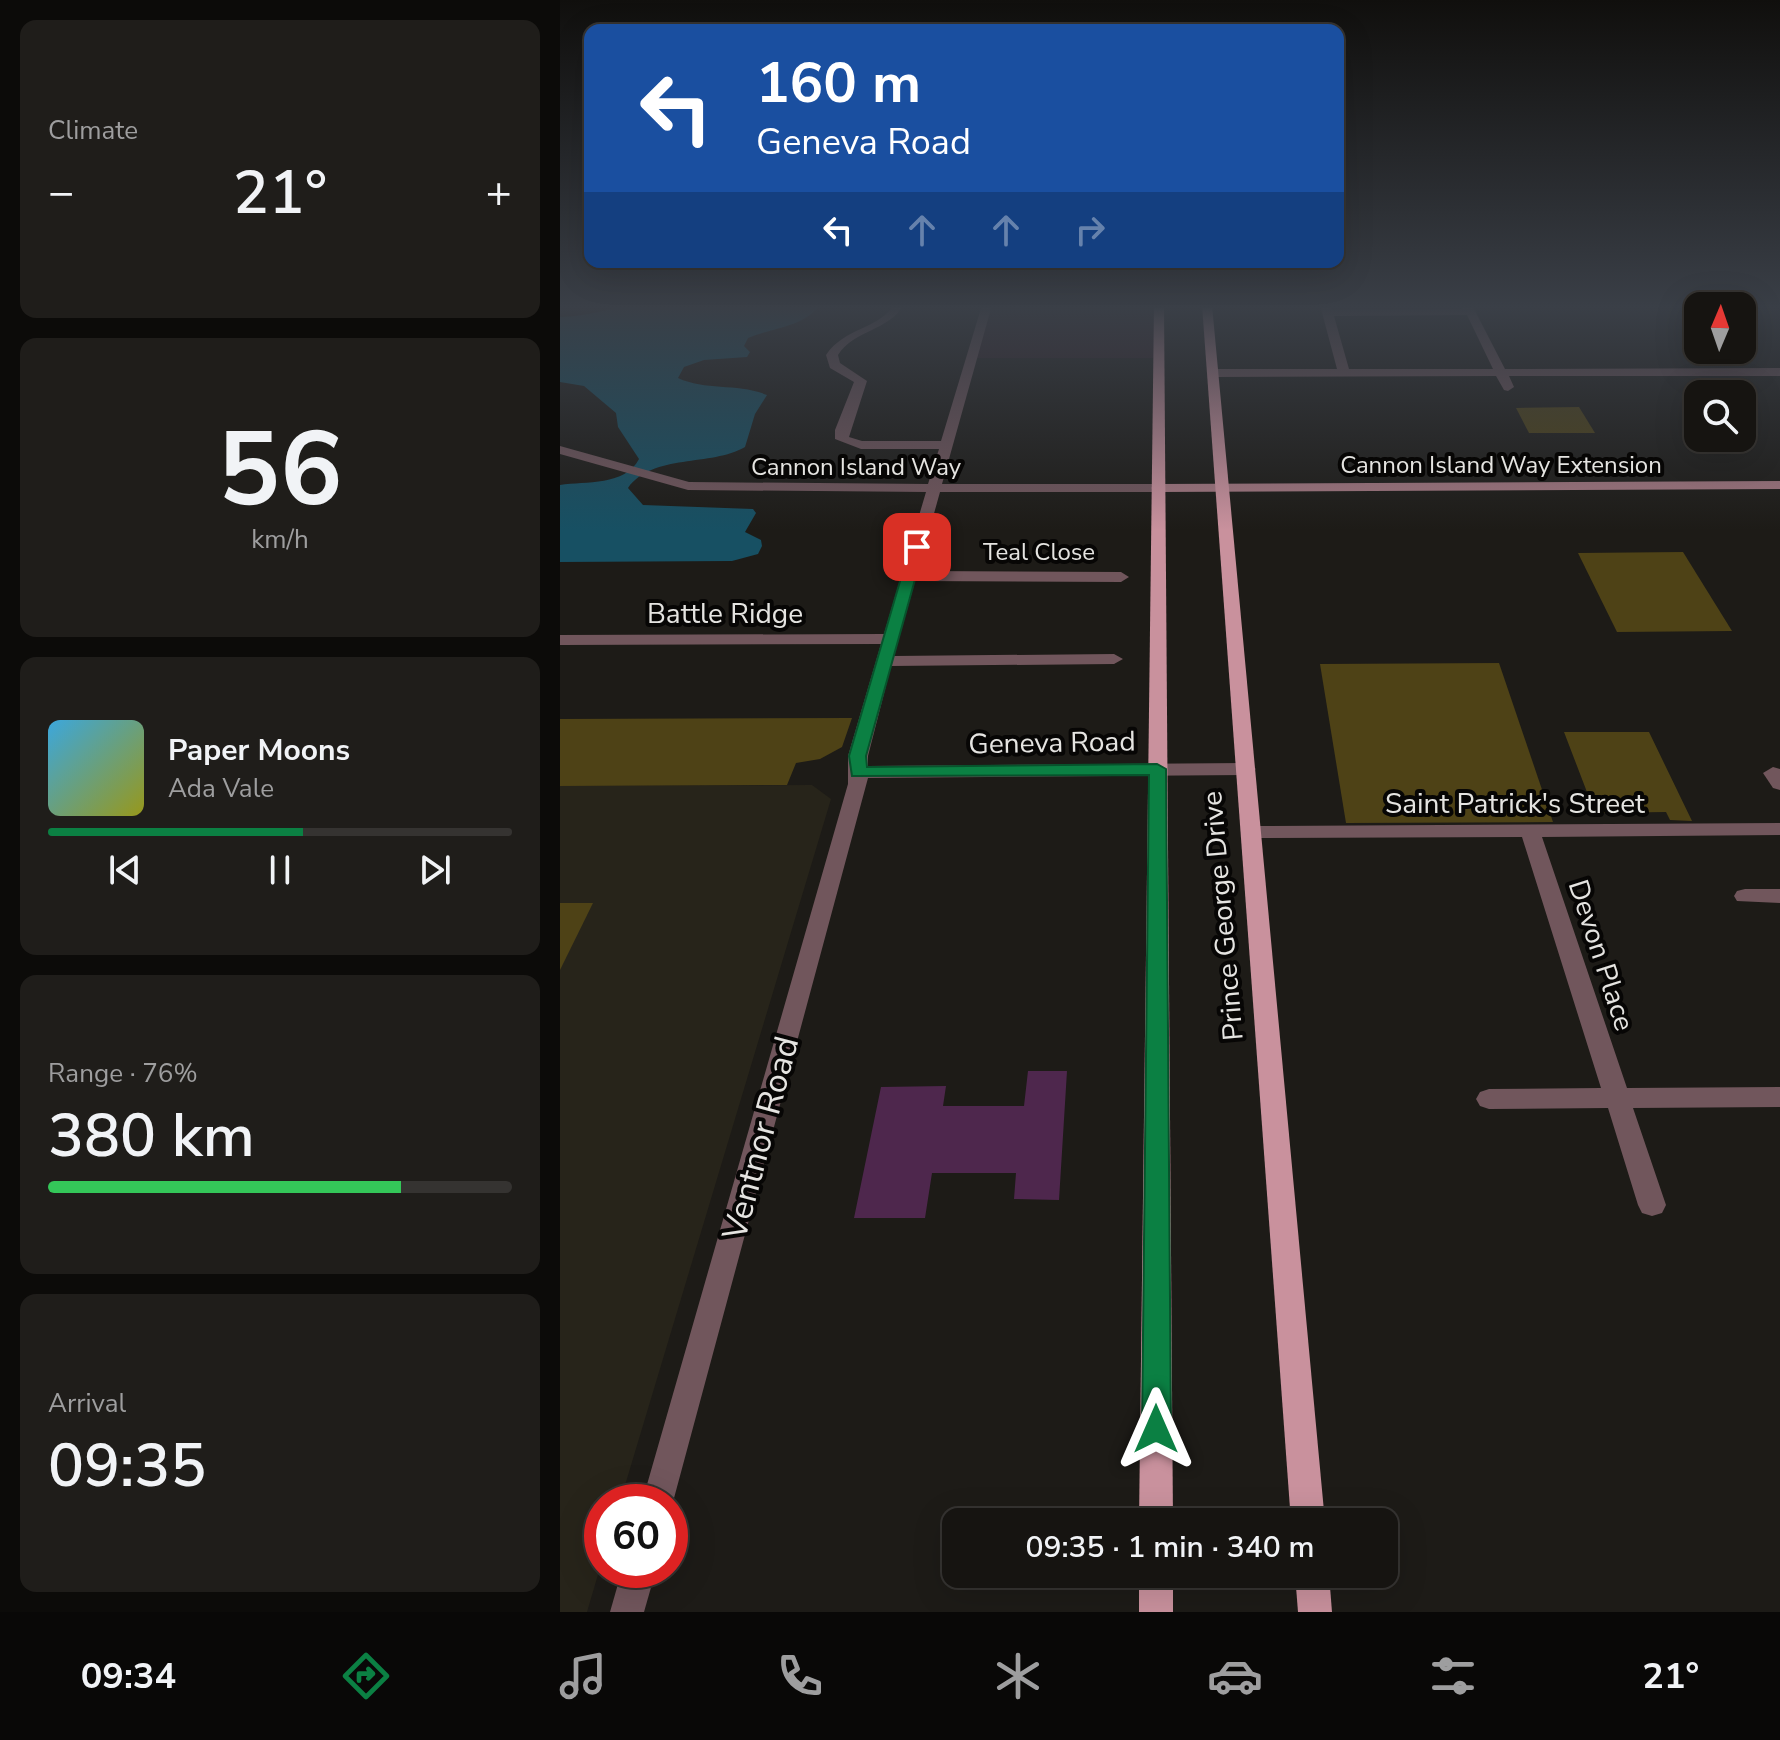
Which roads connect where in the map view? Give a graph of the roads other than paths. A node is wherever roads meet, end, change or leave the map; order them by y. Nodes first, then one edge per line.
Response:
1 (860, 380) edge
2 (965, 380) edge
3 (1159, 380) edge
4 (1214, 380) edge
5 (1504, 380) edge
6 (1508, 387) dead end
7 (946, 445) junction
8 (560, 450) edge
9 (1780, 485) edge
10 (1158, 488) junction
11 (1223, 488) junction
12 (934, 489) junction
13 (909, 576) junction
14 (1121, 577) dead end
15 (891, 639) junction
16 (560, 640) edge
17 (1114, 659) dead end
18 (884, 661) junction
19 (1157, 769) junction
20 (1246, 769) junction
21 (858, 772) junction
22 (1780, 829) edge
23 (1530, 830) junction
24 (1251, 832) junction
25 (1745, 896) dead end
26 (1780, 896) edge
27 (1780, 1097) edge
28 (1617, 1098) junction
29 (1489, 1099) dead end
30 (1652, 1205) dead end
31 (663, 1484) edge
32 (1156, 1508) edge
33 (1307, 1508) edge
34 (634, 1588) edge
35 (1156, 1588) edge
36 (1313, 1588) edge
37 (627, 1612) edge
38 (1156, 1612) edge
39 (1315, 1612) edge

1 - 7 street
2 - 7 street, Ventnor Road
3 - 10 main road, Prince George Drive
4 - 11 main road, Prince George Drive
5 - 6 street
7 - 12 street, Ventnor Road
8 - 12 street, Cannon Island Way
9 - 11 street, Cannon Island Way Extension
10 - 11 street, Cannon Island Way Extension
10 - 12 street, Cannon Island Way
10 - 19 main road, Prince George Drive
11 - 20 main road, Prince George Drive
12 - 13 street, Ventnor Road
13 - 14 street, Teal Close
13 - 15 street, Ventnor Road
15 - 16 street, Battle Ridge
15 - 18 street, Ventnor Road
17 - 18 street
18 - 21 street, Ventnor Road
19 - 20 street, Geneva Road
19 - 21 street, Geneva Road
19 - 32 main road, Prince George Drive
20 - 24 main road, Prince George Drive
21 - 31 street, Ventnor Road
22 - 23 street, Saint Patrick's Street
23 - 24 street, Saint Patrick's Street
23 - 28 street, Devon Place
24 - 33 main road, Prince George Drive
25 - 26 street
27 - 28 street
28 - 29 street
28 - 30 street, Devon Place
34 - 37 street
35 - 38 main road
36 - 39 main road

